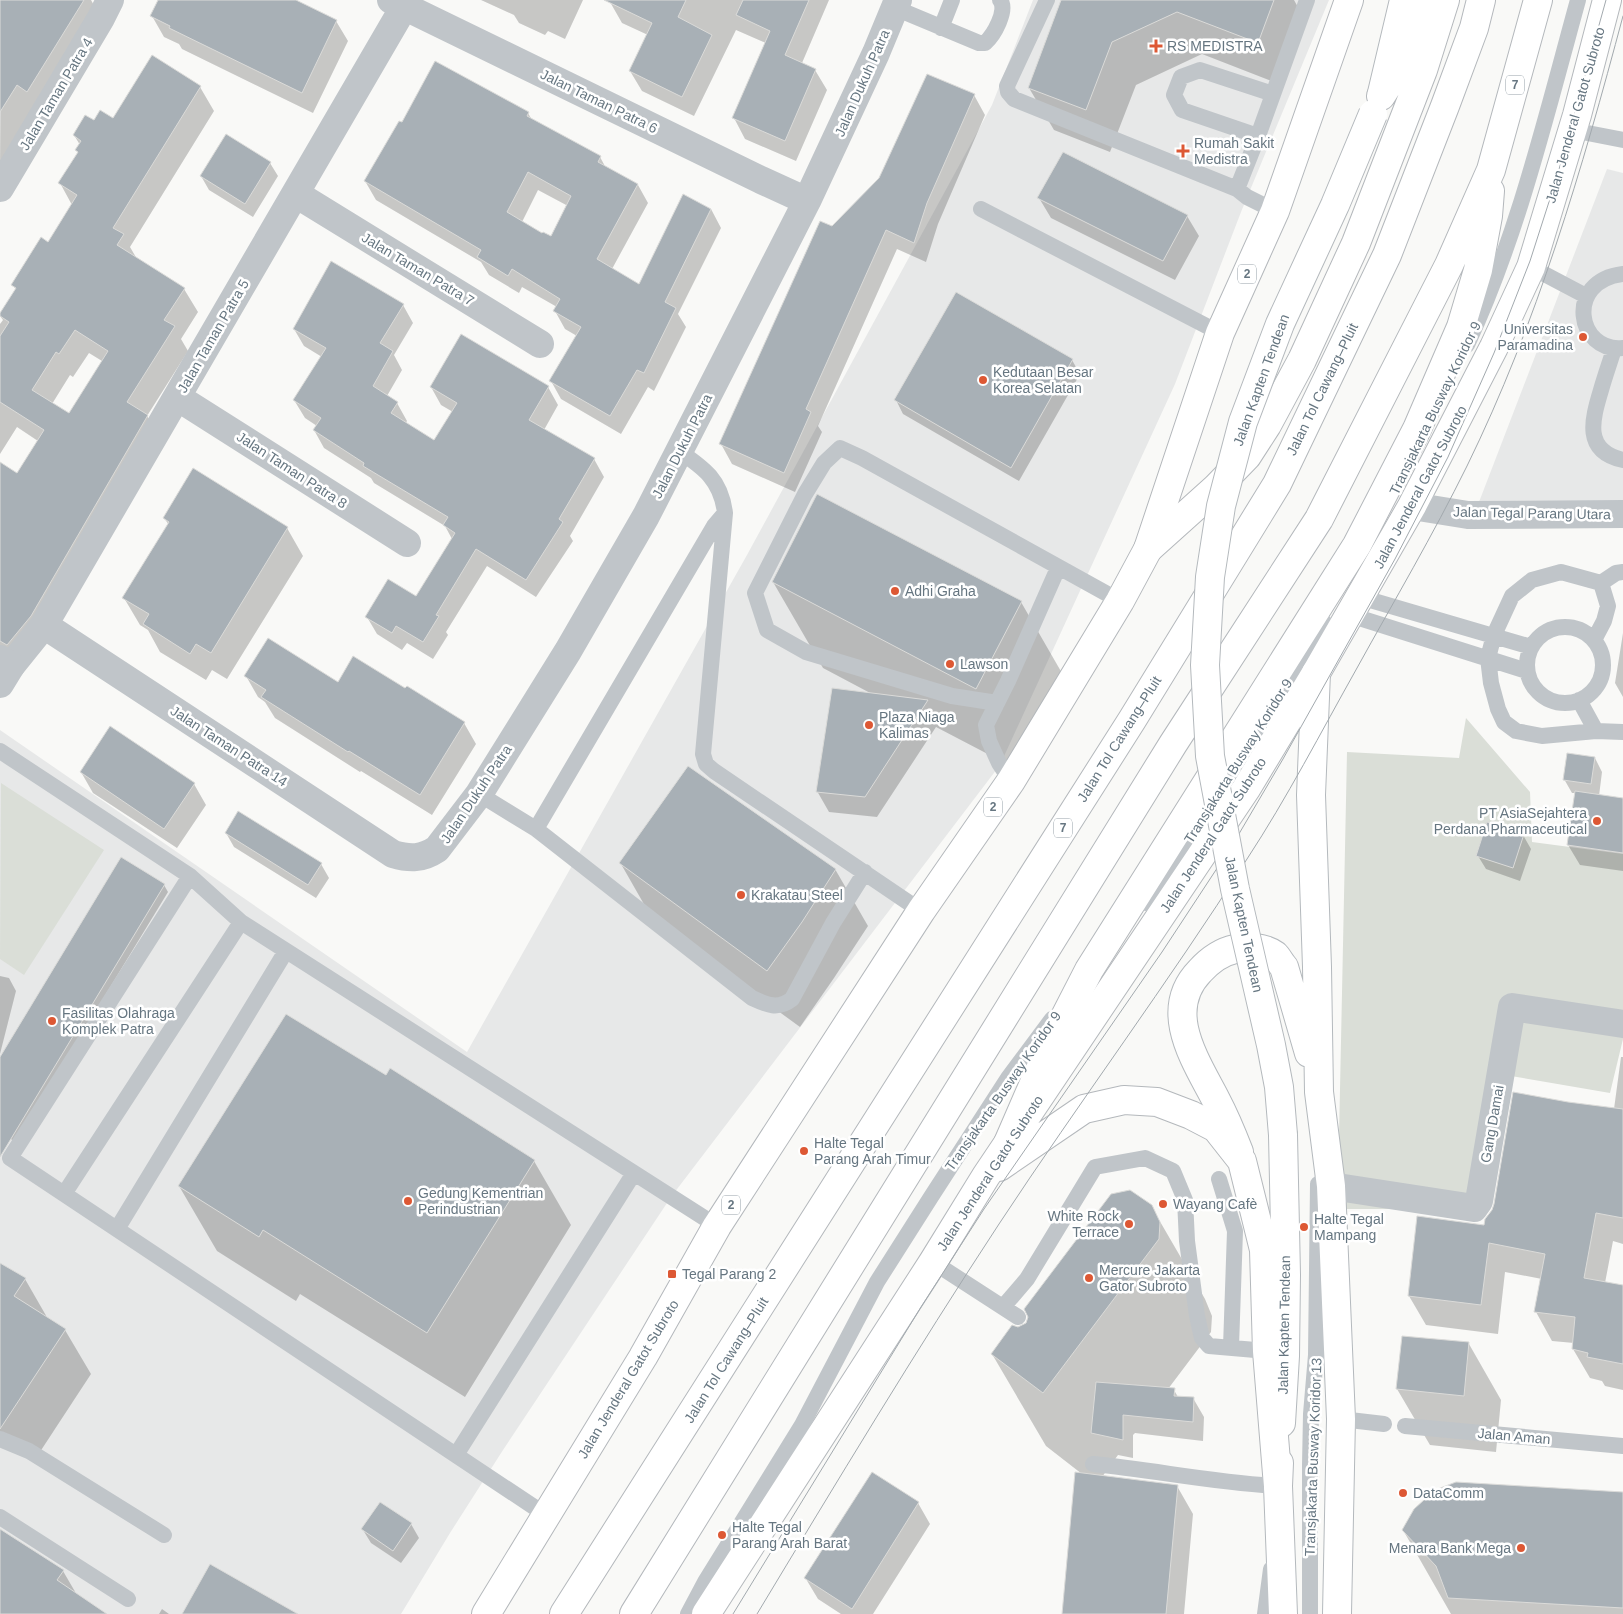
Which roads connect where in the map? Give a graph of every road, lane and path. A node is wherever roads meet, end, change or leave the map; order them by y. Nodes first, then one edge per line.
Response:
1 (110, 0) edge
2 (952, 0) edge
3 (1000, 0) edge
4 (1047, 0) edge
5 (1307, 0) edge
6 (1349, 0) edge
7 (1404, 0) edge
8 (1424, 0) edge
9 (1445, 0) edge
10 (1481, 0) edge
11 (1538, 0) edge
12 (1578, 0) edge
13 (1607, 0) edge
14 (401, 2) edge
15 (896, 4) edge
16 (941, 28) junction
17 (1273, 94) junction
18 (1377, 105) junction
19 (1572, 130) junction
20 (1258, 136) junction
21 (1623, 140) edge
22 (1491, 170) junction
23 (0, 188) edge
24 (1236, 189) junction
25 (296, 194) junction
26 (807, 201) junction
27 (981, 208) dead end
28 (1275, 211) junction
29 (1531, 267) junction
30 (1623, 274) edge
31 (1586, 296) junction
32 (1220, 333) junction
33 (540, 344) dead end
34 (1619, 348) edge
35 (177, 397) junction
36 (679, 451) junction
37 (1623, 460) edge
38 (1412, 506) junction
39 (725, 512) junction
40 (1623, 514) edge
41 (407, 543) dead end
42 (1148, 549) junction
43 (1058, 568) junction
44 (1623, 572) edge
45 (1601, 583) junction
46 (1120, 601) junction
47 (1355, 606) junction
48 (44, 625) junction
49 (1494, 635) junction
50 (1594, 640) junction
51 (1531, 647) junction
52 (1488, 658) junction
53 (4, 670) edge
54 (1528, 671) junction
55 (1316, 672) junction
56 (1580, 700) junction
57 (997, 704) junction
58 (1596, 730) junction
59 (1623, 732) edge
60 (0, 751) edge
61 (1010, 781) junction
62 (479, 794) junction
63 (536, 829) junction
64 (417, 858) joint
65 (865, 872) junction
66 (190, 876) junction
67 (921, 911) junction
68 (240, 922) junction
69 (286, 951) junction
70 (1089, 970) junction
71 (1623, 1024) edge
72 (1319, 1092) junction
73 (1008, 1143) junction
74 (1242, 1160) junction
75 (634, 1173) junction
76 (986, 1176) junction
77 (1219, 1179) dead end
78 (1331, 1186) junction
79 (64, 1194) junction
80 (718, 1226) junction
81 (117, 1229) junction
82 (933, 1262) junction
83 (1316, 1300) junction
84 (1003, 1307) junction
85 (1018, 1317) dead end
86 (1231, 1347) junction
87 (1267, 1351) junction
88 (1341, 1410) junction
89 (830, 1421) junction
90 (1384, 1424) dead end
91 (1405, 1426) dead end
92 (0, 1439) edge
93 (1623, 1446) edge
94 (456, 1455) junction
95 (780, 1462) junction
96 (1094, 1464) dead end
97 (1278, 1486) junction
98 (546, 1515) junction
99 (0, 1517) edge
100 (164, 1535) dead end
101 (128, 1599) dead end
102 (486, 1614) edge
103 (564, 1614) edge
104 (634, 1614) edge
105 (688, 1614) edge
106 (706, 1614) edge
107 (1265, 1614) edge
108 (1283, 1614) edge
109 (1310, 1614) edge
110 (1337, 1614) edge

1 - 23 street, Jalan Taman Patra 4
2 - 16 lane
3 - 16 lane
4 - 24 lane
5 - 17 lane
6 - 28 main road, Jalan Jenderal Gatot Subroto / 2
7 - 18 main road
8 - 18 main road
9 - 42 main road
10 - 103 main road, Jalan Tol Cawang–Pluit / 7
11 - 22 main road, 7
12 - 70 lane, Transjakarta Busway Koridor 9
13 - 19 main road, Jalan Jenderal Gatot Subroto
14 - 25 street, Jalan Taman Patra 5
14 - 26 street, Jalan Taman Patra 6
15 - 16 lane
15 - 26 street, Jalan Dukuh Patra
17 - 20 lane
17 - 20 lane
18 - 97 main road, Jalan Kapten Tendean, bridge
19 - 21 lane
19 - 29 main road, Jalan Jenderal Gatot Subroto
20 - 24 lane
22 - 70 main road
22 - 104 main road, 7
24 - 28 lane
25 - 33 street, Jalan Taman Patra 7
25 - 35 street, Jalan Taman Patra 5
26 - 36 street, Jalan Dukuh Patra
27 - 32 lane
28 - 32 main road, Jalan Jenderal Gatot Subroto / 2
29 - 31 lane
29 - 38 main road, Jalan Jenderal Gatot Subroto
30 - 31 lane
31 - 34 lane
32 - 42 main road, Jalan Jenderal Gatot Subroto / 2
34 - 37 lane
35 - 41 street, Jalan Taman Patra 8
35 - 48 street, Jalan Taman Patra 5
36 - 39 lane
36 - 62 street, Jalan Dukuh Patra
38 - 40 street, Jalan Tegal Parang Utara
38 - 47 main road, Jalan Jenderal Gatot Subroto
39 - 63 lane
39 - 65 lane
42 - 46 main road, Jalan Jenderal Gatot Subroto / 2
43 - 46 lane
43 - 57 lane
43 - 57 lane
44 - 45 lane
45 - 49 lane
45 - 50 lane
46 - 61 main road, Jalan Jenderal Gatot Subroto / 2
47 - 49 lane
47 - 52 lane
47 - 55 main road, Jalan Jenderal Gatot Subroto
48 - 53 street, Jalan Taman Patra 5
48 - 64 street, Jalan Taman Patra 14
49 - 51 lane
49 - 52 lane
50 - 51 lane
50 - 56 lane
51 - 54 lane
52 - 54 lane
52 - 58 lane
54 - 56 lane
55 - 72 main road
55 - 73 main road, Jalan Jenderal Gatot Subroto
56 - 58 lane
57 - 61 lane
58 - 59 lane
60 - 66 lane
61 - 67 main road, Jalan Jenderal Gatot Subroto / 2
62 - 63 lane
62 - 64 street, Jalan Dukuh Patra
63 - 65 lane
65 - 67 lane
66 - 68 lane
66 - 79 lane
67 - 80 main road, Jalan Jenderal Gatot Subroto / 2
68 - 69 lane
68 - 79 lane
69 - 75 lane
69 - 81 lane
70 - 73 main road
70 - 95 lane, Transjakarta Busway Koridor 9
71 - 78 street, Gang Damai
72 - 74 main road
72 - 78 main road
72 - 83 lane, Transjakarta Busway Koridor 13
73 - 76 main road, Jalan Jenderal Gatot Subroto
74 - 76 main road
74 - 87 main road
75 - 80 lane
75 - 94 lane
76 - 82 main road, Jalan Jenderal Gatot Subroto
77 - 86 lane
78 - 88 main road
79 - 81 lane
80 - 98 main road, Jalan Jenderal Gatot Subroto / 2
81 - 94 lane
82 - 84 lane
82 - 89 main road, Jalan Jenderal Gatot Subroto
83 - 88 lane, Transjakarta Busway Koridor 13
83 - 109 lane, Transjakarta Busway Koridor 13
84 - 85 lane
84 - 86 lane
86 - 87 lane
87 - 97 main road
88 - 90 lane
88 - 110 main road
89 - 95 lane, Transjakarta Busway Koridor 9
89 - 106 main road, Jalan Jenderal Gatot Subroto
91 - 93 lane, Jalan Aman
92 - 100 lane
94 - 98 lane
95 - 105 lane, Transjakarta Busway Koridor 9
96 - 97 lane
97 - 107 lane
97 - 108 main road, Jalan Kapten Tendean
98 - 102 main road, Jalan Jenderal Gatot Subroto / 2
99 - 101 lane

